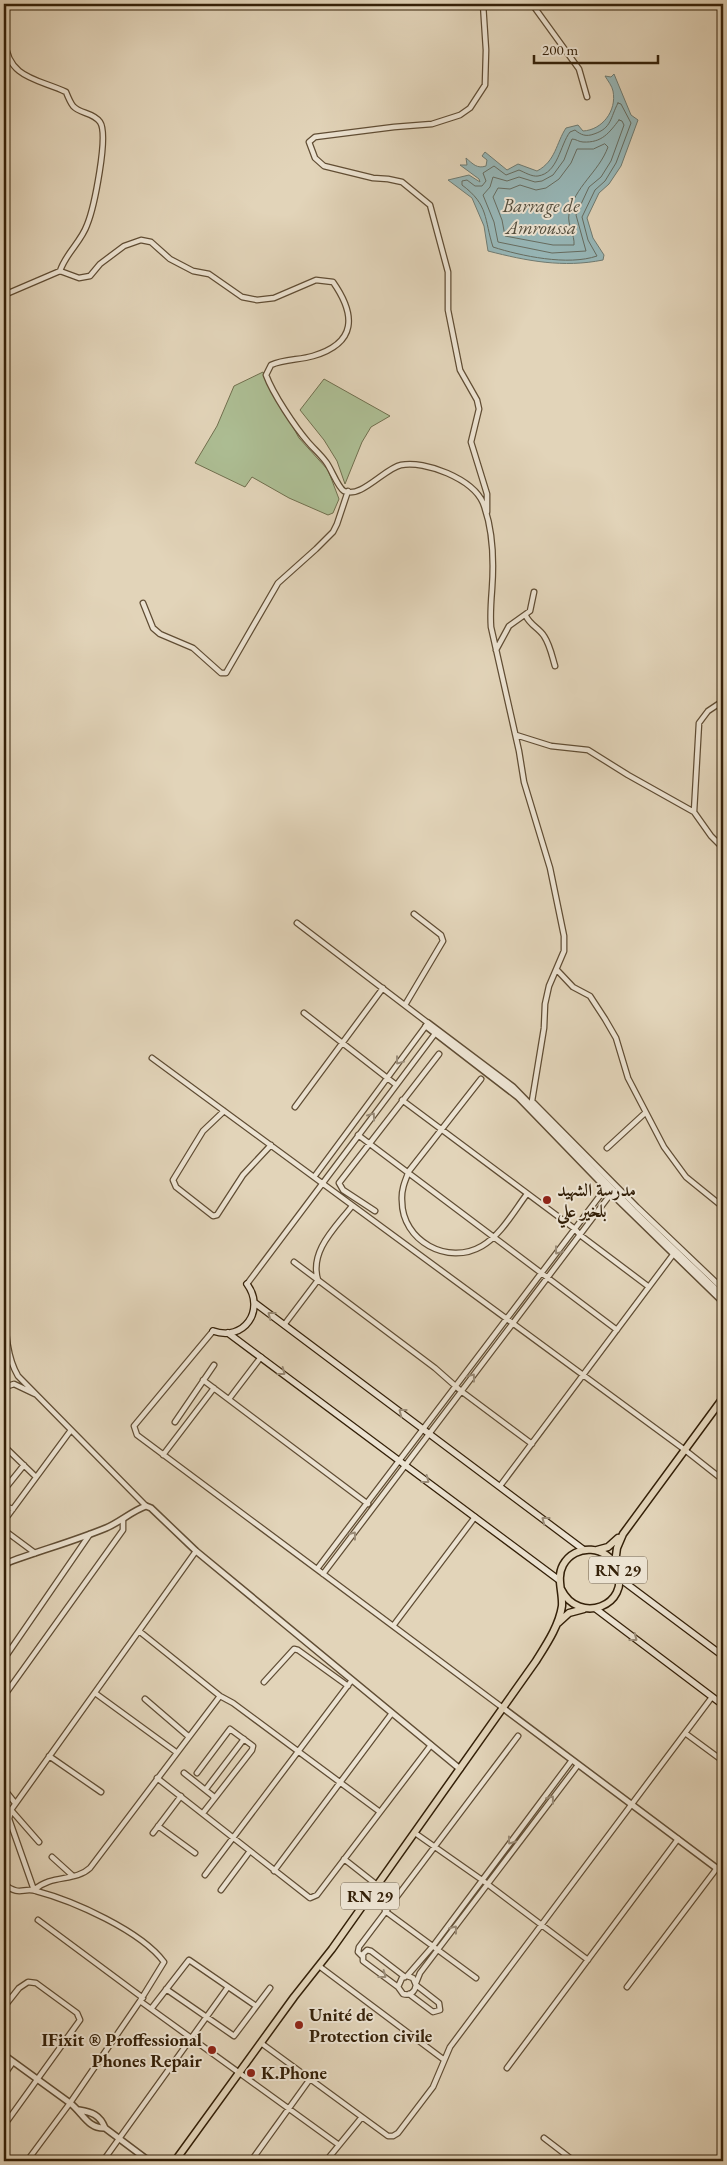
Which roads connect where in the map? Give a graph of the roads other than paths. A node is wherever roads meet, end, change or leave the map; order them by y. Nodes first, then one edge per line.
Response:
1 (483, 4) edge
2 (520, 4) edge
3 (533, 4) edge
4 (4, 11) edge
5 (587, 97) dead end
6 (60, 271) junction
7 (4, 295) edge
8 (348, 492) junction
9 (486, 518) junction
10 (534, 592) dead end
11 (143, 603) dead end
12 (526, 616) junction
13 (496, 650) junction
14 (555, 666) dead end
15 (723, 701) edge
16 (516, 735) junction
17 (694, 812) junction
18 (723, 848) edge
19 (414, 914) dead end
20 (297, 923) dead end
21 (557, 970) junction
22 (383, 988) junction
23 (405, 1005) junction
24 (304, 1013) dead end
25 (427, 1024) junction
26 (436, 1031) junction
27 (343, 1043) junction
28 (439, 1054) dead end
29 (152, 1058) dead end
30 (387, 1077) junction
31 (481, 1079) dead end
32 (395, 1084) junction
33 (402, 1100) junction
34 (295, 1107) dead end
35 (224, 1111) junction
36 (645, 1113) junction
37 (441, 1130) junction
38 (358, 1136) junction
39 (368, 1144) junction
40 (271, 1145) junction
41 (607, 1148) dead end
42 (408, 1173) junction
43 (314, 1177) junction
44 (323, 1184) junction
45 (607, 1186) junction
46 (613, 1192) junction
47 (527, 1194) junction
48 (352, 1206) junction
49 (723, 1207) edge
50 (375, 1211) dead end
51 (575, 1228) junction
52 (580, 1235) junction
53 (494, 1238) junction
54 (675, 1253) junction
55 (294, 1262) dead end
56 (541, 1273) junction
57 (547, 1278) junction
58 (318, 1280) junction
59 (247, 1284) joint
60 (649, 1287) junction
61 (723, 1289) edge
62 (4, 1293) edge
63 (723, 1296) edge
64 (723, 1302) edge
65 (255, 1303) junction
66 (5, 1314) edge
67 (506, 1319) junction
68 (513, 1323) junction
69 (284, 1325) junction
70 (617, 1330) junction
71 (213, 1331) joint
72 (228, 1334) junction
73 (261, 1356) junction
74 (214, 1364) dead end
75 (583, 1375) junction
76 (203, 1380) junction
77 (455, 1386) junction
78 (214, 1388) junction
79 (4, 1391) edge
80 (461, 1392) junction
81 (36, 1394) junction
82 (723, 1398) edge
83 (229, 1399) junction
84 (175, 1422) dead end
85 (424, 1428) junction
86 (71, 1430) junction
87 (430, 1433) junction
88 (532, 1444) junction
89 (4, 1446) edge
90 (685, 1450) junction
91 (163, 1455) junction
92 (399, 1460) junction
93 (406, 1464) junction
94 (24, 1465) junction
95 (36, 1477) junction
96 (723, 1480) edge
97 (500, 1486) junction
98 (4, 1490) edge
99 (366, 1503) junction
100 (4, 1506) edge
101 (146, 1506) junction
102 (373, 1508) junction
103 (13, 1509) junction
104 (476, 1517) junction
105 (123, 1519) junction
106 (4, 1521) edge
107 (4, 1530) edge
108 (90, 1534) junction
109 (623, 1534) junction
110 (584, 1550) junction
111 (595, 1550) junction
112 (196, 1551) junction
113 (35, 1553) junction
114 (6, 1563) edge
115 (615, 1563) junction
116 (317, 1569) junction
117 (323, 1574) junction
118 (4, 1576) edge
119 (619, 1578) junction
120 (559, 1580) junction
121 (561, 1589) junction
122 (596, 1608) junction
123 (586, 1609) junction
124 (393, 1626) junction
125 (556, 1626) junction
126 (139, 1631) junction
127 (723, 1656) edge
128 (4, 1659) edge
129 (352, 1680) junction
130 (264, 1682) dead end
131 (348, 1686) junction
132 (95, 1692) junction
133 (4, 1696) edge
134 (220, 1696) junction
135 (712, 1697) junction
136 (144, 1699) dead end
137 (723, 1705) edge
138 (503, 1708) junction
139 (392, 1713) junction
140 (685, 1733) junction
141 (188, 1736) junction
142 (518, 1736) dead end
143 (244, 1739) junction
144 (431, 1745) junction
145 (176, 1752) junction
146 (299, 1753) junction
147 (49, 1756) junction
148 (572, 1760) junction
149 (723, 1761) edge
150 (578, 1765) junction
151 (460, 1769) junction
152 (184, 1772) dead end
153 (197, 1773) dead end
154 (157, 1778) junction
155 (340, 1784) junction
156 (4, 1789) edge
157 (206, 1789) junction
158 (101, 1792) dead end
159 (181, 1796) junction
160 (214, 1799) junction
161 (15, 1803) junction
162 (632, 1805) junction
163 (534, 1809) junction
164 (11, 1810) junction
165 (380, 1812) junction
166 (203, 1813) junction
167 (540, 1813) junction
168 (158, 1826) junction
169 (153, 1833) dead end
170 (415, 1833) junction
171 (234, 1838) junction
172 (678, 1839) junction
173 (39, 1842) dead end
174 (434, 1847) junction
175 (250, 1851) junction
176 (194, 1853) dead end
177 (52, 1858) dead end
178 (344, 1859) junction
179 (274, 1871) junction
180 (721, 1871) edge
181 (206, 1875) dead end
182 (73, 1876) junction
183 (482, 1880) junction
184 (4, 1884) edge
185 (487, 1884) junction
186 (377, 1885) junction
187 (34, 1890) junction
188 (220, 1890) dead end
189 (385, 1911) junction
190 (38, 1920) dead end
191 (542, 1925) junction
192 (433, 1946) junction
193 (438, 1950) junction
194 (362, 1956) junction
195 (588, 1960) junction
196 (319, 1966) junction
197 (406, 1977) junction
198 (476, 1978) dead end
199 (416, 1984) junction
200 (228, 1987) junction
201 (398, 1987) junction
202 (270, 1988) dead end
203 (627, 1988) dead end
204 (166, 1989) junction
205 (409, 1994) junction
206 (142, 1999) junction
207 (256, 2006) junction
208 (4, 2007) edge
209 (151, 2009) junction
210 (206, 2018) junction
211 (192, 2039) junction
212 (261, 2043) junction
213 (4, 2055) edge
214 (443, 2059) junction
215 (13, 2062) junction
216 (507, 2068) dead end
217 (240, 2072) junction
218 (4, 2075) edge
219 (310, 2079) junction
220 (38, 2080) junction
221 (70, 2103) junction
222 (289, 2109) junction
223 (79, 2110) junction
224 (362, 2117) junction
225 (8, 2120) dead end
226 (105, 2128) junction
227 (544, 2138) dead end
228 (119, 2139) junction
229 (339, 2146) junction
230 (27, 2161) edge
231 (103, 2161) edge
232 (149, 2161) edge
233 (175, 2161) edge
234 (251, 2161) edge
235 (326, 2161) edge
236 (574, 2161) edge

1 - 9 street
2 - 3 street
3 - 5 street
4 - 6 street
6 - 7 street
6 - 8 street
8 - 9 street
8 - 11 street
9 - 13 street
10 - 12 street
12 - 13 street
12 - 14 street
13 - 16 street
15 - 17 street
16 - 17 street
16 - 21 street
17 - 18 street
19 - 23 street
20 - 22 street
21 - 36 street
21 - 61 street
22 - 23 street
22 - 27 street
23 - 25 street
24 - 27 street
25 - 26 street
25 -> 30 street
26 - 32 street
26 - 45 street
27 - 30 street
27 - 34 street
28 - 33 street
29 - 35 street
30 - 32 street
30 - 43 street
31 - 37 street
38 -> 32 street
33 - 37 street
33 - 39 street
35 - 40 street
35 - 40 street
36 - 41 street
36 - 49 street
37 - 42 street
37 - 47 street
38 - 39 street
38 - 44 street
39 - 42 street
39 - 50 street
40 - 43 street
42 - 53 street
42 - 53 street
43 - 44 street
44 - 48 street
44 - 59 street
45 - 46 street
45 - 51 street
46 - 52 street
46 - 54 street
47 - 51 street
47 - 53 street
48 - 58 street
48 - 67 street
51 - 52 street
51 -> 56 street
52 - 57 street
52 - 60 street
53 - 56 street
54 - 60 street
54 - 63 street
54 - 64 street
55 - 58 street
56 - 57 street
56 - 67 street
57 - 68 street
57 - 70 street
58 - 69 street
58 - 77 street
59 - 65 main road
60 - 70 street
62 - 66 street
69 -> 65 main road
65 - 72 main road
66 - 81 street
67 - 68 street
67 - 77 street
68 - 75 street
80 -> 68 street
85 -> 69 main road
70 - 75 street
71 - 72 main road
71 - 91 street
72 - 73 main road
73 - 83 street
73 -> 92 main road
74 - 76 street
75 - 88 street
75 - 90 street
76 - 78 street
76 - 84 street
77 - 80 street
77 - 85 street
78 - 83 street
78 - 91 street
79 - 81 street
80 - 87 street
80 - 88 street
81 - 86 street
82 - 90 main road, RN 29
83 - 99 street
85 - 87 main road
85 - 92 street
86 - 95 street
86 - 101 street
87 - 93 street
87 - 97 main road
88 - 97 street
89 - 94 street
90 - 96 street
90 - 109 main road, RN 29
91 - 116 street
92 - 93 main road
92 - 99 street
93 - 102 street
93 -> 104 main road
94 - 95 street
94 - 98 street
95 - 103 street
110 -> 97 main road
99 - 102 street
99 - 116 street
100 - 103 street
101 - 105 street
101 - 112 street
117 -> 102 street
103 - 106 street
104 - 120 main road
104 - 124 street
105 - 108 street
105 - 133 street
107 - 113 street
108 - 113 street
108 - 128 street
109 - 111 main road, RN 29
109 - 115 main road, RN 29
110 - 111 main road, RN 29
110 - 120 main road, RN 29
111 - 115 main road, RN 29
112 - 126 street
112 - 129 street
113 - 114 street
114 - 118 street
115 - 119 main road, RN 29
116 - 117 street
117 - 124 street
119 - 122 main road, RN 29
119 - 127 main road
120 - 121 main road, RN 29
121 - 123 main road, RN 29
121 - 125 main road, RN 29
122 - 123 main road, RN 29
122 -> 135 main road
123 - 125 main road, RN 29
124 - 138 street
125 - 138 main road, RN 29
126 - 132 street
126 - 134 street
129 - 131 street
129 - 139 street
130 - 131 street
131 - 146 street
132 - 145 street
132 - 147 street
134 - 141 street
134 - 146 street
135 - 137 main road
135 - 140 street
136 - 141 street
138 - 148 street
138 - 151 main road, RN 29
139 - 144 street
139 - 155 street
140 - 149 street
140 - 162 street
141 - 145 street
142 - 174 street
143 - 153 street
143 - 157 street
143 - 160 street
144 - 151 street
144 - 165 street
145 - 154 street
146 - 155 street
146 - 171 street
147 - 158 street
147 - 161 street
148 - 150 street
148 - 163 street
150 - 162 street
167 -> 150 street
151 - 170 main road, RN 29
152 - 157 street
154 - 159 street
154 - 182 street
155 - 165 street
155 - 179 street
156 - 161 street
157 - 160 street
159 - 166 street
159 - 168 street
160 - 166 street
161 - 164 street
162 - 172 street
162 - 191 street
163 - 167 street
163 -> 183 street
164 - 173 street
164 - 187 street
165 - 178 street
166 - 171 street
167 - 185 street
168 - 169 street
168 - 176 street
170 - 174 street
170 - 186 main road, RN 29
171 - 175 street
171 - 181 street
172 - 180 street
172 - 195 street
174 - 183 street
174 - 189 street
175 - 179 street
175 - 188 street
177 - 182 street
178 - 179 street
178 - 186 street
180 - 203 street
182 - 187 street
183 - 185 street
183 - 192 street
184 - 187 street
185 - 191 street
193 -> 185 street
186 - 196 main road, RN 29
187 - 206 street
189 - 192 street
189 - 194 street
190 - 206 street
191 - 195 street
191 - 214 street
192 - 193 street
192 - 197 street
193 - 198 street
193 - 199 street
194 - 197 street
194 -> 201 street
195 - 216 street
196 - 212 main road, RN 29
196 - 214 street
197 - 199 street
197 - 201 street
199 - 205 street
199 - 205 street
200 - 204 street
200 - 207 street
200 - 210 street
201 - 205 street
202 - 207 street
204 - 209 street
204 - 210 street
206 - 209 street
206 - 221 street
207 - 210 street
208 - 220 street
209 - 211 street
210 - 211 street
211 - 217 street
211 - 228 street
212 - 217 main road, RN 29
212 - 219 street
213 - 215 street
214 - 224 street
215 - 218 street
215 - 220 street
217 - 222 street
217 - 233 main road, RN 29
219 - 222 street
219 - 224 street
220 - 221 street
220 - 225 street
221 - 223 street
221 - 230 street
222 - 229 street
222 - 234 street
223 - 226 street
223 - 226 street
224 - 229 street
226 - 228 street
227 - 236 street
228 - 231 street
228 - 232 street
229 - 235 street

